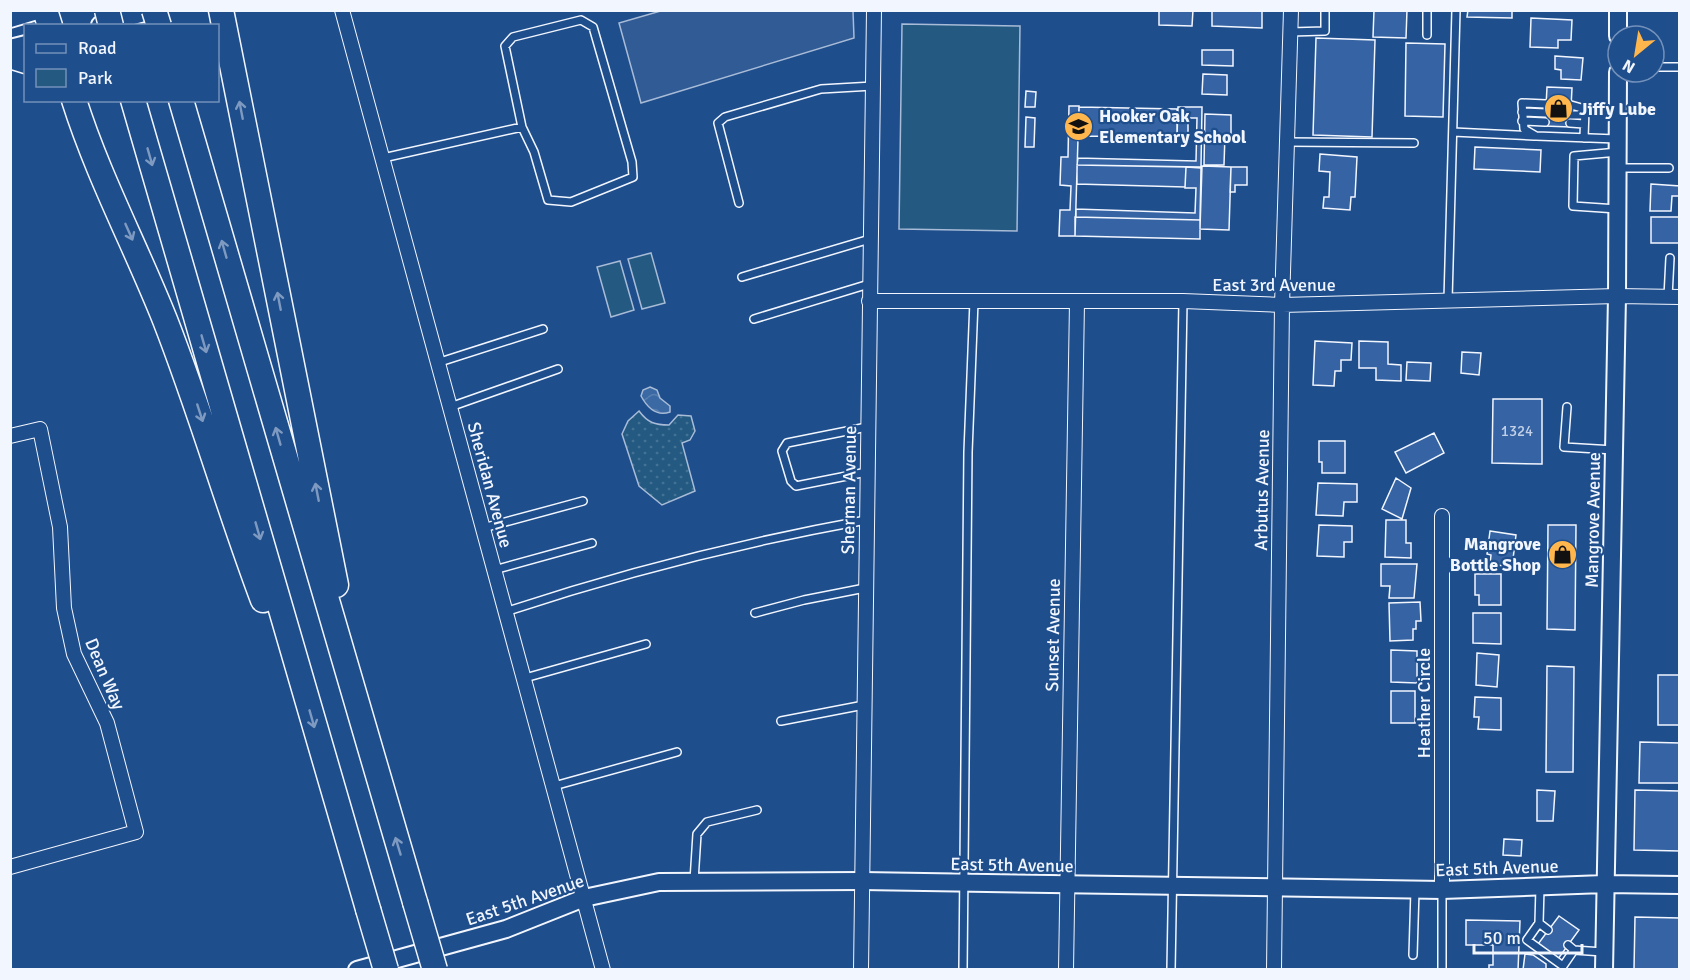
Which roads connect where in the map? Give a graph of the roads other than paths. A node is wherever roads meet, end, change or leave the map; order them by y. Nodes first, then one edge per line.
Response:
1 (40, 10) edge
2 (155, 10) edge
3 (221, 10) edge
4 (342, 10) edge
5 (874, 10) edge
6 (1291, 10) edge
7 (1325, 10) edge
8 (1427, 10) edge
9 (1456, 10) edge
10 (10, 19) edge
11 (106, 24) edge
12 (1290, 32) junction
13 (1427, 35) dead end
14 (1618, 84) edge
15 (873, 86) junction
16 (68, 102) edge
17 (75, 102) edge
18 (134, 102) edge
19 (182, 102) edge
20 (1546, 104) dead end
21 (1571, 105) dead end
22 (1522, 112) junction
23 (1546, 113) dead end
24 (1571, 115) dead end
25 (1585, 115) junction
26 (1522, 121) junction
27 (1545, 122) dead end
28 (1570, 123) dead end
29 (1584, 124) junction
30 (82, 127) junction
31 (522, 127) junction
32 (1453, 132) junction
33 (1536, 136) junction
34 (1584, 138) junction
35 (1287, 142) junction
36 (1414, 143) dead end
37 (1617, 153) junction
38 (383, 158) junction
39 (1669, 168) dead end
40 (739, 203) dead end
41 (1617, 209) junction
42 (870, 239) junction
43 (1670, 258) dead end
44 (742, 277) dead end
45 (869, 284) junction
46 (1617, 296) junction
47 (1674, 297) edge
48 (1448, 300) junction
49 (869, 301) junction
50 (974, 301) junction
51 (1183, 301) junction
52 (1077, 302) junction
53 (1282, 305) junction
54 (754, 319) dead end
55 (543, 329) dead end
56 (440, 362) junction
57 (558, 369) dead end
58 (1567, 406) dead end
59 (450, 407) junction
60 (867, 427) junction
61 (10, 436) edge
62 (1614, 450) junction
63 (867, 472) junction
64 (583, 501) dead end
65 (1442, 516) dead end
66 (866, 520) junction
67 (483, 528) junction
68 (592, 543) dead end
69 (494, 570) junction
70 (866, 588) junction
71 (505, 612) junction
72 (756, 613) dead end
73 (646, 644) dead end
74 (346, 674) junction
75 (300, 677) junction
76 (525, 678) junction
77 (864, 705) junction
78 (781, 721) dead end
79 (677, 752) dead end
80 (554, 786) junction
81 (756, 810) dead end
82 (10, 867) edge
83 (694, 881) junction
84 (862, 881) junction
85 (965, 884) junction
86 (1604, 884) junction
87 (1067, 885) junction
88 (1680, 885) edge
89 (1540, 886) junction
90 (1173, 887) junction
91 (1276, 889) junction
92 (1415, 890) junction
93 (1442, 890) junction
94 (584, 898) junction
95 (1539, 923) junction
96 (1548, 930) dead end
97 (1604, 952) junction
98 (1413, 955) dead end
99 (357, 969) edge
100 (386, 969) edge
101 (435, 969) edge
102 (603, 969) edge
103 (861, 969) edge
104 (963, 969) edge
105 (1066, 969) edge
106 (1172, 969) edge
107 (1274, 969) edge
108 (1443, 969) edge
109 (1604, 969) edge

1 - 10 street
2 - 11 street
74 -> 3 highway
4 - 38 street, Sheridan Avenue
5 - 15 street, Sherman Avenue
6 - 12 street, Arbutus Avenue
7 - 12 lane
8 - 13 lane
9 - 32 lane
12 - 35 street, Arbutus Avenue
14 - 37 street, Mangrove Avenue
15 - 40 lane
15 - 42 street, Sherman Avenue
16 - 30 highway
17 - 30 highway
18 -> 75 highway
74 -> 19 highway
20 - 22 lane
21 - 25 lane
22 - 23 lane
22 - 26 lane
24 - 25 lane
25 - 29 lane
26 - 27 lane
26 - 33 lane
28 - 29 lane
29 - 34 lane
30 -> 75 highway
31 - 31 lane
31 - 38 lane
32 - 33 lane
32 - 48 lane
33 - 34 lane
34 - 37 lane
35 - 36 lane
35 - 53 street, Arbutus Avenue
37 - 39 lane
37 - 41 street, Mangrove Avenue
37 - 41 lane
38 - 56 street, Sheridan Avenue
41 - 46 street, Mangrove Avenue
42 - 44 lane
42 - 45 street, Sherman Avenue
43 - 47 lane
45 - 49 street, Sherman Avenue
45 - 54 lane
46 - 47 street, East 3rd Avenue
46 - 48 street, East 3rd Avenue
46 - 62 street, Mangrove Avenue
48 - 53 street, East 3rd Avenue
49 - 50 street, East 3rd Avenue
49 - 60 street, Sherman Avenue
50 - 52 street, East 3rd Avenue
50 - 85 lane
51 - 52 street, East 3rd Avenue
51 - 53 street, East 3rd Avenue
51 - 90 lane
52 - 87 street, Sunset Avenue
53 - 91 street, Arbutus Avenue
55 - 56 lane
56 - 59 street, Sheridan Avenue
57 - 59 lane
58 - 62 lane
59 - 67 street, Sheridan Avenue
60 - 63 street, Sherman Avenue
60 - 63 lane
61 - 82 street, Dean Way
62 - 86 street, Mangrove Avenue
63 - 66 street, Sherman Avenue
64 - 67 lane
65 - 93 street, Heather Circle
66 - 70 street, Sherman Avenue
66 - 71 lane
67 - 69 street, Sheridan Avenue
68 - 69 lane
69 - 71 street, Sheridan Avenue
70 - 72 lane
70 - 77 street, Sherman Avenue
71 - 76 street, Sheridan Avenue
73 - 76 lane
101 -> 74 highway, bridge
75 -> 100 highway, bridge
76 - 80 street, Sheridan Avenue
77 - 78 lane
77 - 84 street, Sherman Avenue
79 - 80 lane
80 - 94 street, Sheridan Avenue
81 - 83 lane
83 - 84 street, East 5th Avenue
83 - 94 street, East 5th Avenue
84 - 85 street, East 5th Avenue
84 - 103 street, Sherman Avenue
85 - 87 street, East 5th Avenue
85 - 104 lane
86 - 88 street, East 5th Avenue
86 - 89 street, East 5th Avenue
86 - 97 street, Mangrove Avenue
87 - 90 street, East 5th Avenue
87 - 105 street, Sunset Avenue
89 - 93 street, East 5th Avenue
89 - 95 lane
90 - 91 street, East 5th Avenue
90 - 106 lane
91 - 92 street, East 5th Avenue
91 - 107 street, Arbutus Avenue
92 - 93 street, East 5th Avenue
92 - 98 lane
93 - 108 lane
94 - 99 street, East 5th Avenue
94 - 102 street, Sheridan Avenue
95 - 96 lane
95 - 97 lane
97 - 109 street, Mangrove Avenue

